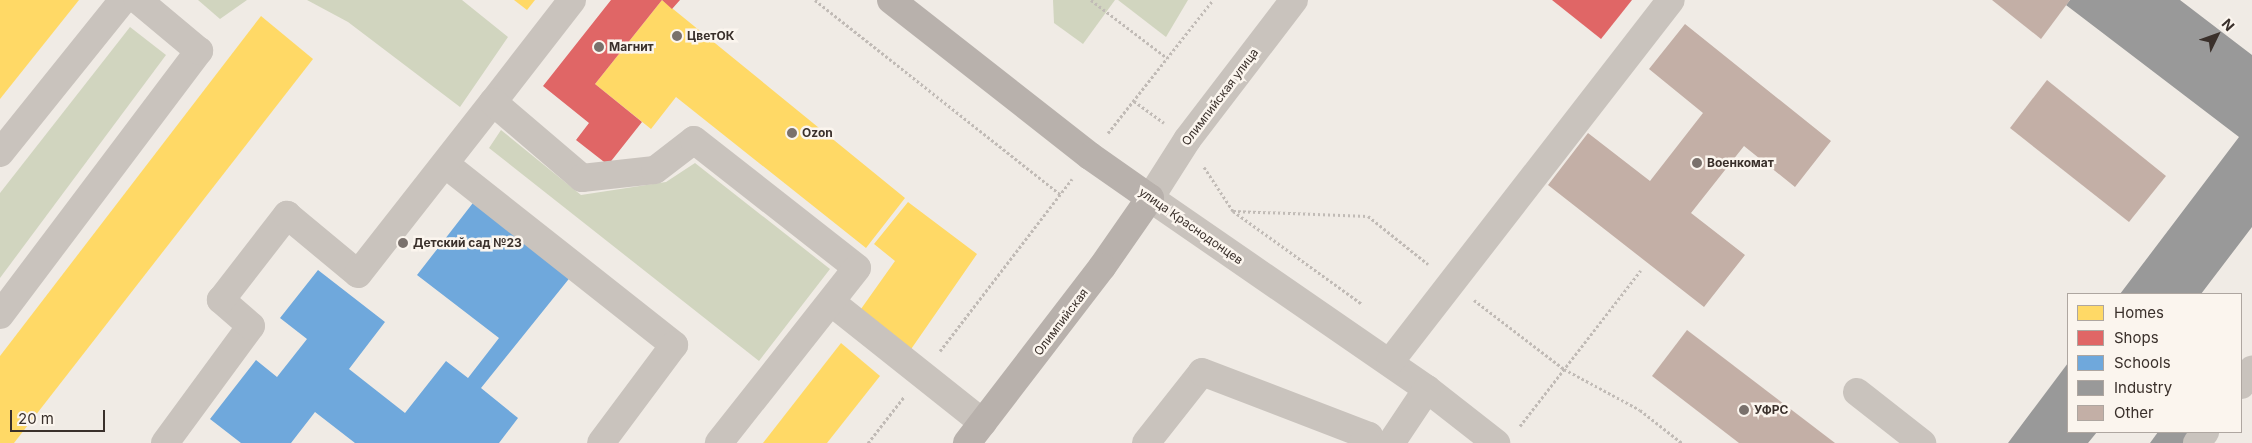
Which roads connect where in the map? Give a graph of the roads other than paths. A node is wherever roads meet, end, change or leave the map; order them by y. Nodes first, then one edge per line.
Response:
1 (123, 0) edge
2 (138, 0) edge
3 (572, 0) edge
4 (891, 0) edge
5 (1294, 0) edge
6 (1671, 0) edge
7 (493, 102) junction
8 (0, 153) edge
9 (445, 164) junction
10 (1150, 198) junction
11 (831, 302) junction
12 (0, 315) edge
13 (1390, 362) junction
14 (2252, 370) edge
15 (2242, 384) edge
16 (1427, 389) junction
17 (1858, 392) dead end
18 (975, 433) edge
19 (164, 443) edge
20 (601, 443) edge
21 (719, 443) edge
22 (1146, 443) edge
23 (1363, 443) edge
24 (1391, 443) edge
25 (1496, 443) edge
26 (1922, 443) edge

1 - 8 street
2 - 12 street
3 - 7 street
4 - 10 main road, улица Краснодонцев
5 - 10 street, Олимпийская улица
6 - 13 street
7 - 9 street
7 - 11 street
9 - 19 street
9 - 20 street
10 - 13 street, улица Краснодонцев
10 - 18 main road, Олимпийская
11 - 18 street
11 - 21 street
13 - 16 street, улица Краснодонцев
14 - 15 street
16 - 24 street
16 - 25 street, улица Краснодонцев
17 - 26 street
22 - 23 street

